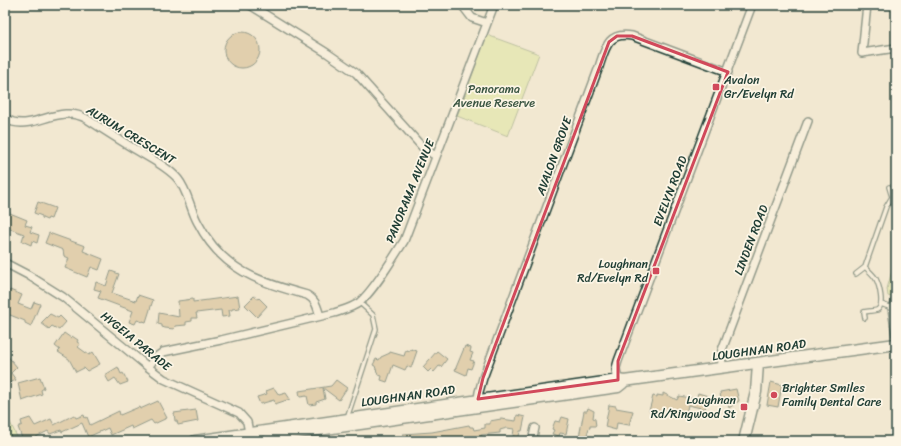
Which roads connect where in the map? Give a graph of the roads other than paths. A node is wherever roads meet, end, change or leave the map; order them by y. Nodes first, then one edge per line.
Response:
1 (250, 5) edge
2 (462, 5) edge
3 (494, 5) edge
4 (752, 5) edge
5 (867, 5) edge
6 (487, 23) junction
7 (896, 48) edge
8 (728, 72) junction
9 (5, 118) edge
10 (808, 121) dead end
11 (436, 156) junction
12 (889, 187) dead end
13 (894, 197) edge
14 (5, 263) edge
15 (865, 267) junction
16 (856, 274) dead end
17 (894, 298) dead end
18 (359, 302) junction
19 (881, 304) junction
20 (892, 308) junction
21 (320, 316) junction
22 (865, 318) dead end
23 (896, 335) edge
24 (896, 344) edge
25 (758, 364) junction
26 (148, 367) junction
27 (723, 368) junction
28 (620, 383) junction
29 (478, 399) junction
30 (346, 419) junction
31 (535, 428) dead end
32 (249, 433) junction
33 (195, 441) edge
34 (240, 441) edge
35 (532, 441) edge
36 (744, 441) edge

1 - 11 street
2 - 6 street
3 - 6 street, PANORAMA AVENUE
4 - 8 street, EVELYN ROAD
5 - 7 street
6 - 11 street, PANORAMA AVENUE
8 - 28 street, EVELYN ROAD
8 - 29 street, AVALON GROVE
9 - 21 street, AURUM CRESCENT
10 - 27 street, LINDEN ROAD
11 - 18 street, PANORAMA AVENUE
12 - 13 lane
13 - 15 lane
14 - 26 street, HYGEIA PARADE
15 - 16 lane
15 - 19 lane
17 - 20 lane
18 - 21 street, PANORAMA AVENUE
18 - 30 lane
19 - 20 lane
19 - 22 lane
20 - 23 street
21 - 26 street, PANORAMA AVENUE
24 - 25 main road, LOUGHNAN ROAD
25 - 27 main road, LOUGHNAN ROAD
25 - 36 main road
26 - 32 street, HYGEIA PARADE
27 - 28 main road, LOUGHNAN ROAD
28 - 29 main road, LOUGHNAN ROAD
28 - 34 main road, LOUGHNAN ROAD
29 - 30 main road, LOUGHNAN ROAD
30 - 32 main road, LOUGHNAN ROAD
31 - 35 street
32 - 33 main road, LOUGHNAN ROAD

